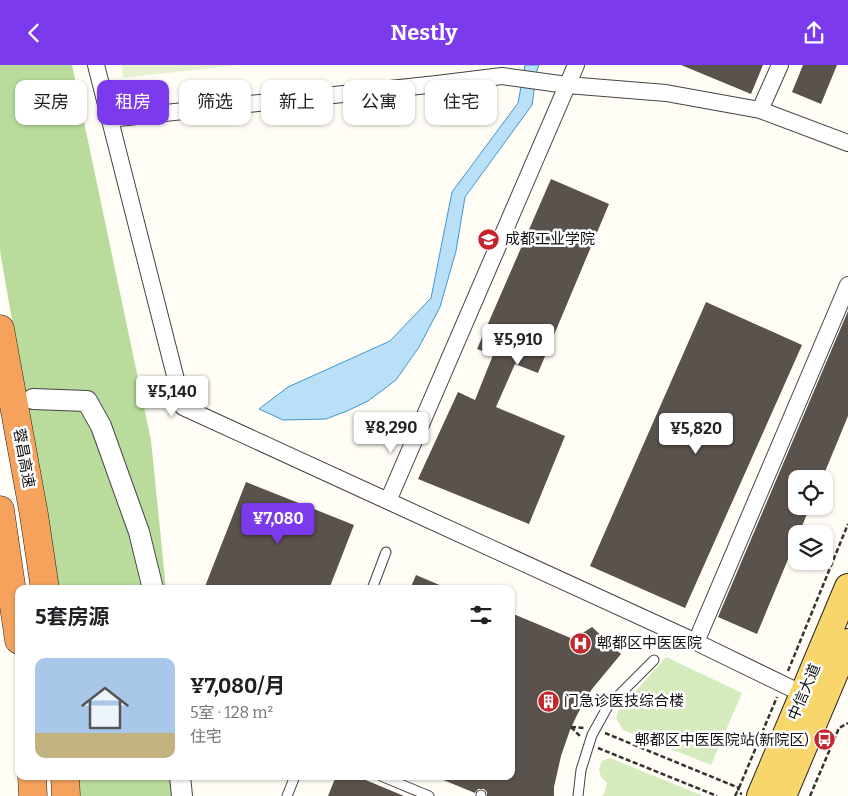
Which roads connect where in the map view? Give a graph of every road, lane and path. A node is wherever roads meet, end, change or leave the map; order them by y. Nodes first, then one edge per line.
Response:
1 (96, 65) edge
2 (576, 65) edge
3 (780, 65) edge
4 (100, 80) edge
5 (567, 85) junction
6 (760, 110) junction
7 (169, 113) edge
8 (111, 125) edge
9 (848, 143) edge
10 (848, 285) edge
11 (0, 329) edge
12 (33, 399) dead end
13 (388, 501) junction
14 (0, 510) edge
15 (848, 524) edge
16 (386, 552) dead end
17 (44, 585) edge
18 (152, 585) edge
19 (374, 585) edge
20 (848, 587) edge
21 (15, 613) edge
22 (696, 642) junction
23 (848, 642) edge
24 (654, 660) dead end
25 (792, 689) junction
26 (848, 723) edge
27 (595, 729) junction
28 (589, 745) junction
29 (32, 780) edge
30 (65, 780) edge
31 (180, 780) edge
32 (294, 780) edge
33 (402, 780) edge
34 (745, 792) edge
35 (33, 796) edge
36 (66, 796) edge
37 (182, 796) edge
38 (288, 796) edge
39 (429, 796) edge
40 (578, 796) edge
41 (717, 796) edge
42 (783, 796) edge
43 (810, 796) edge

1 - 4 street
2 - 5 street
3 - 6 street
5 - 6 street
5 - 7 street
5 - 13 street
6 - 9 street
8 - 13 street
10 - 22 street
11 - 17 highway, 蓉昌高速
12 - 18 street
13 - 22 street
14 - 21 highway
15 - 25 path
16 - 19 lane
20 - 25 main road, 中信大道
22 - 25 street
23 - 42 main road, 中信大道
24 - 27 lane
25 - 34 main road, 中信大道
25 - 34 path
26 - 43 path
27 - 28 lane
27 - 28 path
27 - 34 path
28 - 40 lane
28 - 41 path
29 - 35 highway
30 - 36 highway
31 - 37 street
32 - 38 lane
33 - 39 lane

